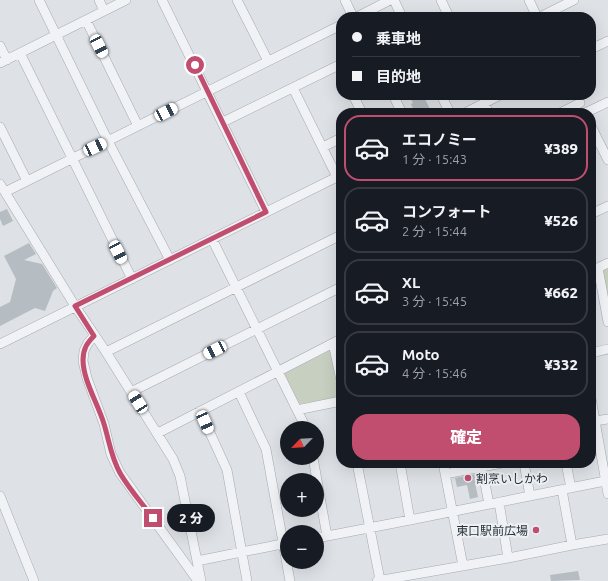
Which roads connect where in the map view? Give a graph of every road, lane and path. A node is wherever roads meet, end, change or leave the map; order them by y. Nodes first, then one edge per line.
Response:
1 (39, 0) edge
2 (99, 0) edge
3 (126, 0) edge
4 (162, 0) edge
5 (237, 0) edge
6 (345, 0) edge
7 (390, 0) edge
8 (394, 0) edge
9 (441, 0) edge
10 (529, 0) edge
11 (573, 0) edge
12 (104, 11) junction
13 (351, 12) edge
14 (367, 12) edge
15 (400, 12) edge
16 (447, 12) edge
17 (535, 12) edge
18 (548, 12) edge
19 (86, 20) junction
20 (336, 27) edge
21 (56, 35) junction
22 (608, 41) edge
23 (0, 46) edge
24 (596, 47) edge
25 (20, 53) junction
26 (3, 61) edge
27 (268, 61) junction
28 (336, 68) edge
29 (293, 88) junction
30 (208, 90) junction
31 (486, 100) edge
32 (577, 100) edge
33 (608, 102) edge
34 (473, 108) edge
35 (566, 108) edge
36 (595, 108) edge
37 (223, 122) junction
38 (138, 126) junction
39 (0, 127) edge
40 (596, 135) edge
41 (336, 140) edge
42 (108, 141) junction
43 (323, 147) junction
44 (607, 154) edge
45 (71, 158) junction
46 (336, 171) edge
47 (336, 177) edge
48 (27, 181) junction
49 (2, 188) edge
50 (608, 206) edge
51 (266, 212) junction
52 (596, 212) edge
53 (336, 238) edge
54 (212, 239) junction
55 (170, 260) junction
56 (608, 263) edge
57 (596, 269) edge
58 (596, 277) edge
59 (132, 279) junction
60 (236, 288) junction
61 (336, 289) edge
62 (75, 306) junction
63 (608, 322) edge
64 (256, 329) junction
65 (94, 336) junction
66 (336, 342) edge
67 (0, 344) edge
68 (608, 350) edge
69 (106, 352) junction
70 (596, 352) edge
71 (278, 372) junction
72 (131, 392) junction
73 (238, 392) junction
74 (336, 402) edge
75 (297, 410) junction
76 (200, 411) junction
77 (608, 419) edge
78 (302, 421) edge
79 (596, 421) edge
80 (158, 433) junction
81 (596, 448) edge
82 (314, 465) edge
83 (358, 468) edge
84 (401, 468) edge
85 (444, 468) edge
86 (470, 468) edge
87 (483, 468) edge
88 (525, 468) edge
89 (566, 468) edge
90 (445, 474) junction
91 (607, 480) edge
92 (567, 489) junction
93 (608, 494) edge
94 (0, 496) edge
95 (530, 496) junction
96 (498, 502) junction
97 (489, 504) junction
98 (452, 512) junction
99 (410, 520) junction
100 (281, 525) edge
101 (370, 528) junction
102 (328, 536) junction
103 (324, 537) edge
104 (608, 540) edge
105 (280, 545) edge
106 (572, 546) junction
107 (242, 552) junction
108 (508, 558) junction
109 (198, 561) junction
110 (463, 566) junction
111 (288, 569) edge
112 (34, 581) edge
113 (200, 581) edge
114 (247, 581) edge
115 (290, 581) edge
116 (378, 581) edge

1 - 21 street
2 - 12 street
3 - 12 street
4 - 30 street
5 - 27 street
6 - 13 street
7 - 14 street
8 - 15 street
9 - 16 street
10 - 17 street
11 - 18 street
12 - 19 street
19 - 21 street
19 - 38 street
20 - 27 street
21 - 25 street
21 - 42 street
22 - 24 street
23 - 26 street
25 - 26 street
25 - 45 street
27 - 30 street
28 - 29 street
29 - 37 street
29 - 43 street
30 - 37 street
30 - 38 street
31 - 34 street
32 - 35 street
33 - 36 street
37 - 51 street
38 - 42 street
39 - 48 street
40 - 44 street
41 - 43 street
42 - 45 street
42 - 55 street
43 - 46 street
45 - 48 street
45 - 59 street
47 - 51 street
48 - 49 street
49 - 62 street
50 - 52 street
51 - 54 street
53 - 60 street
54 - 55 street
54 - 60 street
55 - 59 street
56 - 57 street
58 - 63 street
59 - 62 street
60 - 64 street
60 - 69 street
61 - 64 street
62 - 65 street
62 - 67 street
64 - 71 street
64 - 72 street
65 - 69 street
65 - 113 street
66 - 71 street
68 - 70 street
69 - 72 street
71 - 73 street
71 - 75 street
72 - 80 street
73 - 76 street
73 - 100 street
74 - 75 street
75 - 78 street
76 - 80 street
76 - 107 street
77 - 79 street
80 - 109 street
81 - 91 street
82 - 102 street
83 - 101 street
84 - 99 street
85 - 90 street
86 - 90 street
87 - 97 street
88 - 95 street
89 - 92 street
90 - 98 street
91 - 92 street
91 - 93 street
92 - 95 street
92 - 106 street
94 - 112 street
95 - 96 street
96 - 97 street
96 - 108 street
97 - 98 street
98 - 99 street
98 - 110 street
99 - 101 street
101 - 102 street
101 - 116 street
102 - 103 street
104 - 106 street
105 - 107 street
106 - 108 street
107 - 109 street
107 - 114 street
108 - 110 street
109 - 113 street
110 - 116 street
111 - 115 street

